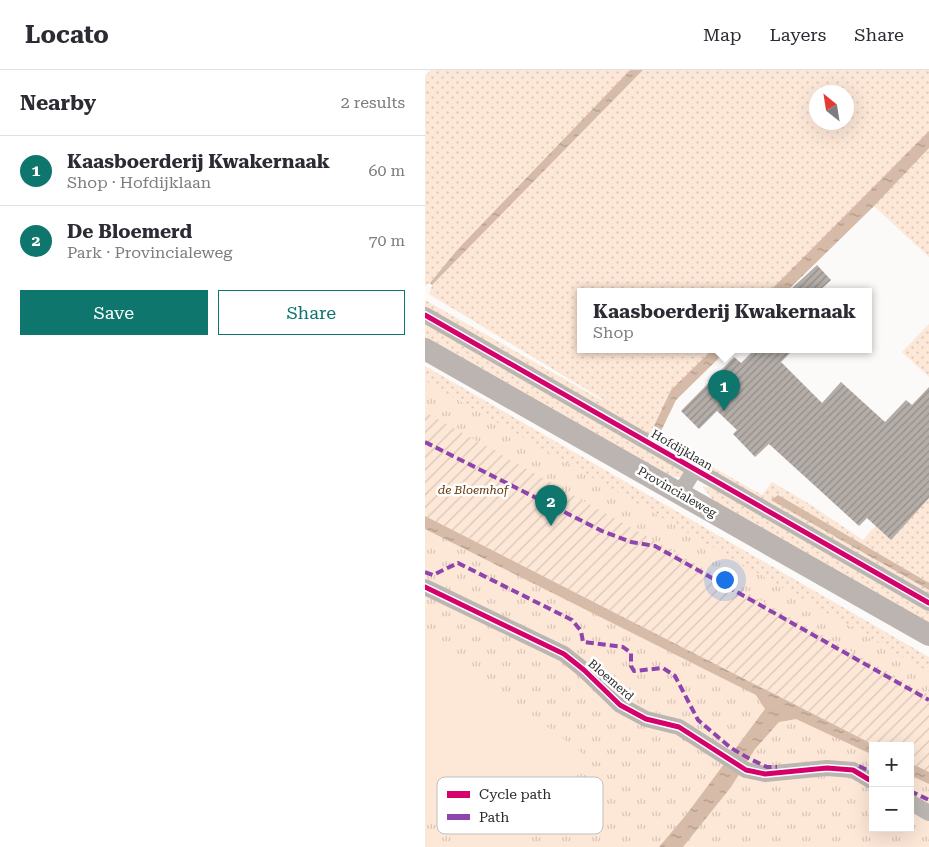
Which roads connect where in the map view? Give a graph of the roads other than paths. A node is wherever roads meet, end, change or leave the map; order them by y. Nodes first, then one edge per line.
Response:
1 (425, 316) edge
2 (425, 349) edge
3 (695, 469) junction
4 (680, 493) junction
5 (425, 587) edge
6 (929, 603) edge
7 (929, 636) edge
8 (869, 780) edge
9 (914, 804) edge
10 (929, 812) edge

1 - 3 street, Hofdijklaan
2 - 4 main road, Provincialeweg
3 - 4 street, Hofdijklaan
3 - 6 street, Hofdijklaan
4 - 7 main road, Provincialeweg
5 - 8 street, Bloemerd
9 - 10 street

